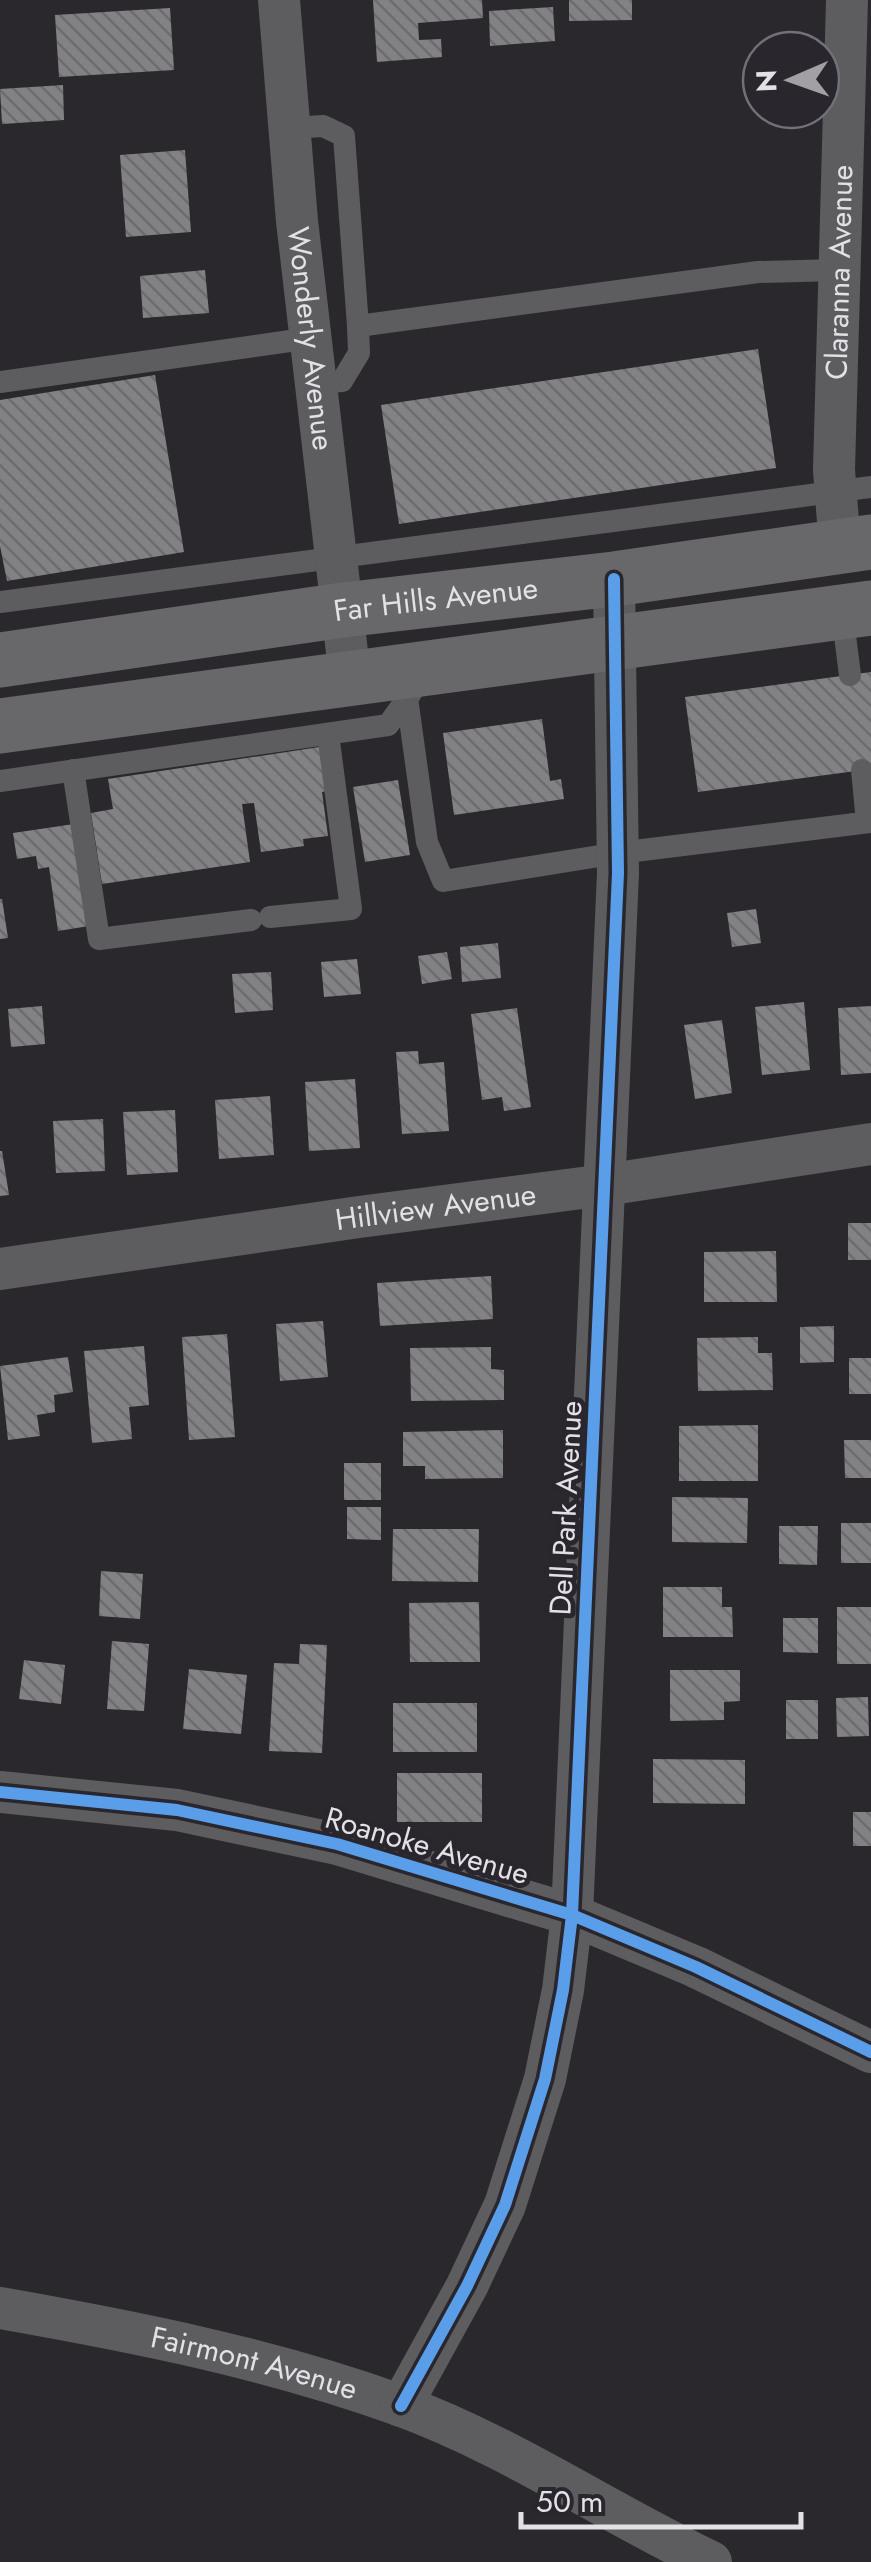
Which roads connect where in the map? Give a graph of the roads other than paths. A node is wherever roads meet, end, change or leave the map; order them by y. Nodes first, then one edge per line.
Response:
1 (279, 0) edge
2 (847, 0) edge
3 (858, 59) edge
4 (290, 128) junction
5 (857, 152) edge
6 (840, 270) junction
7 (358, 326) junction
8 (312, 338) junction
9 (0, 382) edge
10 (317, 383) junction
11 (853, 489) edge
12 (856, 544) edge
13 (614, 578) junction
14 (340, 583) junction
15 (0, 602) edge
16 (857, 610) edge
17 (614, 642) junction
18 (0, 660) edge
19 (850, 675) dead end
20 (350, 678) junction
21 (418, 682) junction
22 (0, 726) edge
23 (328, 734) junction
24 (73, 770) junction
25 (862, 770) dead end
26 (0, 781) edge
27 (869, 822) edge
28 (618, 853) junction
29 (871, 1144) edge
30 (605, 1185) junction
31 (0, 1269) edge
32 (0, 1792) edge
33 (572, 1915) junction
34 (871, 2052) edge
35 (0, 2308) edge
36 (400, 2406) junction
37 (711, 2562) edge

1 - 4 street, Wonderly Avenue
2 - 3 street, Claranna Avenue
3 - 5 street, Claranna Avenue
4 - 7 lane
4 - 8 street, Wonderly Avenue
5 - 6 street, Claranna Avenue
6 - 7 lane
6 - 11 street, Claranna Avenue
7 - 10 lane
8 - 9 lane
8 - 10 street, Wonderly Avenue
10 - 14 street, Wonderly Avenue
11 - 12 street, Claranna Avenue
11 - 14 lane
12 - 13 main road, Far Hills Avenue
13 - 14 main road, Far Hills Avenue
13 - 17 street, Dell Park Avenue
14 - 15 lane
14 - 18 main road, Far Hills Avenue
14 - 20 street, Wonderly Avenue
16 - 17 main road
16 - 19 lane
17 - 21 main road
17 - 28 street, Dell Park Avenue
20 - 21 main road
20 - 22 main road
21 - 23 lane
21 - 28 lane
23 - 24 lane
23 - 24 lane
24 - 26 lane
25 - 27 lane
27 - 28 lane
28 - 30 street, Dell Park Avenue
29 - 30 street, Hillview Avenue
30 - 31 street, Hillview Avenue
30 - 33 street, Dell Park Avenue
32 - 33 street, Roanoke Avenue
33 - 34 street, Roanoke Avenue
33 - 36 street, Dell Park Avenue
35 - 36 street, Fairmont Avenue
36 - 37 street, Fairmont Avenue

